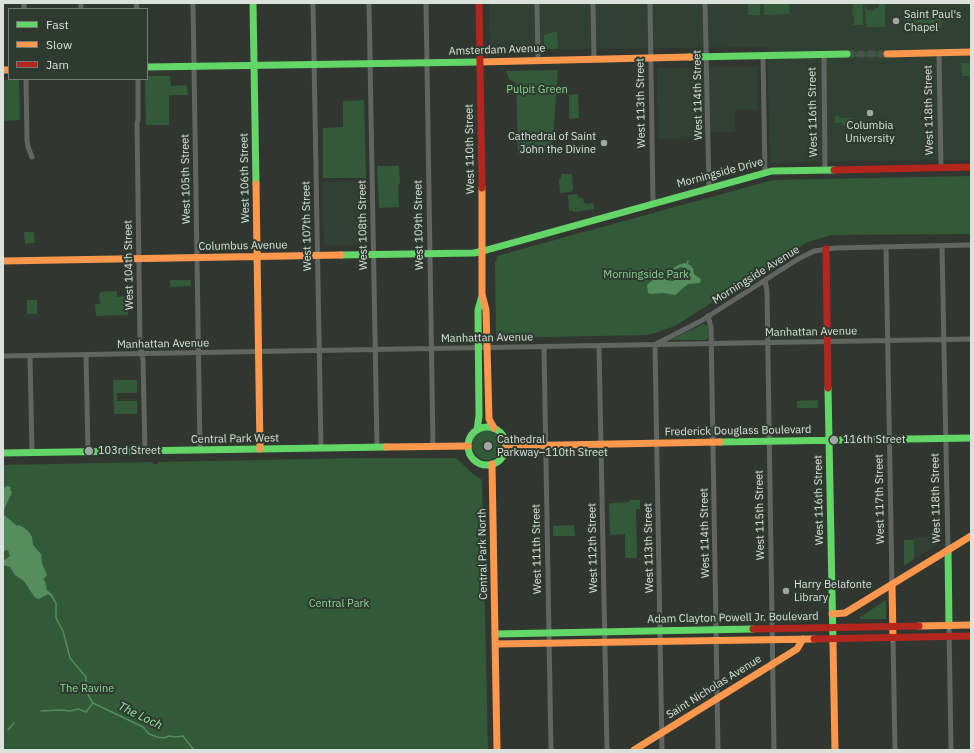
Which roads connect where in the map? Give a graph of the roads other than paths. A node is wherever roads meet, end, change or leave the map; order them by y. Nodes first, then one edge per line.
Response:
1 (193, 3) edge
2 (253, 3) edge
3 (313, 3) edge
4 (369, 3) edge
5 (426, 3) edge
6 (479, 3) edge
7 (537, 3) edge
8 (593, 3) edge
9 (650, 3) edge
10 (705, 3) edge
11 (971, 52) edge
12 (939, 53) junction
13 (847, 54) tunnel mouth
14 (887, 54) tunnel mouth
15 (824, 55) junction
16 (763, 56) junction
17 (707, 57) junction
18 (651, 58) junction
19 (594, 59) junction
20 (538, 60) junction
21 (479, 62) junction
22 (427, 63) junction
23 (370, 64) junction
24 (314, 65) junction
25 (194, 66) junction
26 (254, 66) junction
27 (148, 67) edge
28 (26, 80) edge
29 (138, 80) edge
30 (32, 157) dead end
31 (971, 167) edge
32 (942, 168) junction
33 (825, 170) junction
34 (766, 172) junction
35 (709, 188) junction
36 (653, 203) junction
37 (971, 245) edge
38 (942, 246) junction
39 (886, 247) junction
40 (826, 249) junction
41 (483, 251) junction
42 (430, 254) junction
43 (373, 255) junction
44 (318, 256) junction
45 (257, 257) junction
46 (197, 258) junction
47 (139, 259) junction
48 (3, 261) edge
49 (765, 280) junction
50 (482, 294) junction
51 (708, 316) junction
52 (888, 340) junction
53 (944, 340) junction
54 (971, 340) edge
55 (827, 342) junction
56 (768, 343) junction
57 (711, 344) junction
58 (655, 345) junction
59 (599, 346) junction
60 (544, 347) junction
61 (478, 348) junction
62 (486, 348) junction
63 (431, 349) junction
64 (375, 350) junction
65 (319, 351) junction
66 (259, 352) junction
67 (198, 353) junction
68 (141, 354) junction
69 (86, 355) junction
70 (3, 356) edge
71 (30, 356) junction
72 (494, 428) junction
73 (477, 430) junction
74 (971, 438) edge
75 (946, 439) junction
76 (829, 440) junction
77 (889, 440) junction
78 (769, 441) junction
79 (713, 442) junction
80 (601, 444) junction
81 (657, 444) junction
82 (545, 445) junction
83 (433, 446) junction
84 (468, 446) junction
85 (506, 446) junction
86 (377, 447) junction
87 (321, 448) junction
88 (260, 449) junction
89 (200, 450) junction
90 (144, 451) junction
91 (88, 452) junction
92 (3, 453) edge
93 (32, 453) junction
94 (492, 464) junction
95 (971, 536) edge
96 (948, 550) junction
97 (892, 584) junction
98 (832, 614) junction
99 (971, 625) edge
100 (949, 626) junction
101 (893, 627) junction
102 (832, 628) junction
103 (772, 629) junction
104 (660, 630) junction
105 (716, 630) junction
106 (604, 631) junction
107 (549, 633) junction
108 (495, 634) junction
109 (971, 636) edge
110 (949, 637) junction
111 (893, 638) junction
112 (803, 639) junction
113 (832, 639) junction
114 (772, 640) junction
115 (716, 641) junction
116 (604, 642) junction
117 (660, 642) junction
118 (549, 643) junction
119 (495, 644) junction
120 (773, 663) junction
121 (717, 698) junction
122 (662, 733) junction
123 (497, 750) edge
124 (551, 750) edge
125 (607, 750) edge
126 (634, 750) edge
127 (662, 750) edge
128 (718, 750) edge
129 (774, 750) edge
130 (835, 750) edge
131 (895, 750) edge
132 (951, 750) edge

1 - 25 street, West 105th Street
2 - 26 main road, West 106th Street
3 - 24 street, West 107th Street
4 - 23 street, West 108th Street
5 - 22 street, West 109th Street
6 - 21 main road, West 110th Street
7 - 20 street
8 - 19 street
9 - 18 street, West 113th Street
10 - 17 street, West 114th Street
11 - 12 main road
12 - 14 main road
12 - 32 street, West 118th Street
13 - 15 main road, Amsterdam Avenue
15 - 16 main road, Amsterdam Avenue
15 - 33 street, West 116th Street
16 - 17 main road, Amsterdam Avenue
16 - 34 street
17 - 18 main road, Amsterdam Avenue
17 - 35 street, West 114th Street
18 - 19 main road, Amsterdam Avenue
18 - 36 street, West 113th Street
19 - 20 main road, Amsterdam Avenue
20 - 21 main road, Amsterdam Avenue
21 - 22 main road, Amsterdam Avenue
21 - 41 main road, West 110th Street
22 - 23 main road, Amsterdam Avenue
22 - 42 street, West 109th Street
23 - 24 main road, Amsterdam Avenue
23 - 43 street, West 108th Street
24 - 26 main road, Amsterdam Avenue
24 - 44 street, West 107th Street
25 - 26 main road, Amsterdam Avenue
25 - 27 main road, Amsterdam Avenue
25 - 46 street, West 105th Street
26 - 45 main road, West 106th Street
28 - 30 street
29 - 47 street, West 104th Street
31 - 32 main road, Morningside Drive
32 - 33 main road, Morningside Drive
33 - 34 main road, Morningside Drive
34 - 35 main road, Morningside Drive
35 - 36 main road, Morningside Drive
36 - 41 main road, Morningside Drive
37 - 38 street, Morningside Avenue
38 - 39 street, Morningside Avenue
38 - 53 street, West 118th Street
39 - 40 street, Morningside Avenue
39 - 52 street, West 117th Street
40 - 49 street, Morningside Avenue
40 - 55 main road, West 116th Street
41 - 42 main road, Columbus Avenue
41 - 50 main road, West 110th Street
42 - 43 main road, Columbus Avenue
42 - 63 street, West 109th Street
43 - 44 main road, Columbus Avenue
43 - 64 street, West 108th Street
44 - 45 main road, Columbus Avenue
44 - 65 street, West 107th Street
45 - 46 main road, Columbus Avenue
45 - 66 main road, West 106th Street
46 - 47 main road, Columbus Avenue
46 - 67 street, West 105th Street
47 - 48 main road, Columbus Avenue
47 - 68 street, West 104th Street
49 - 51 street, Morningside Avenue
49 - 56 street, West 115th Street
50 - 61 main road, West 110th Street
50 - 62 main road, West 110th Street
51 - 57 street, West 114th Street
51 - 58 street, Morningside Avenue
52 - 53 street, Manhattan Avenue
52 - 55 street, Manhattan Avenue
52 - 77 street, West 117th Street
53 - 54 street, Manhattan Avenue
53 - 75 street, West 118th Street
55 - 56 street, Manhattan Avenue
55 - 76 main road, West 116th Street
56 - 57 street, Manhattan Avenue
56 - 78 street, West 115th Street
57 - 58 street, Manhattan Avenue
57 - 79 street, West 114th Street
58 - 59 street, Manhattan Avenue
58 - 81 street, West 113th Street
59 - 60 street, Manhattan Avenue
59 - 80 street, West 112th Street
60 - 62 street, Manhattan Avenue
60 - 82 street, West 111th Street
61 - 62 street, Manhattan Avenue
61 - 63 street, Manhattan Avenue
61 - 73 main road, West 110th Street
62 - 72 main road, West 110th Street
63 - 64 street, Manhattan Avenue
63 - 83 street, West 109th Street
64 - 65 street, Manhattan Avenue
64 - 86 street, West 108th Street
65 - 66 street, Manhattan Avenue
65 - 87 street, West 107th Street
66 - 67 street, Manhattan Avenue
66 - 88 main road, West 106th Street
67 - 68 street, Manhattan Avenue
67 - 89 street, West 105th Street
68 - 69 street, Manhattan Avenue
68 - 90 street, West 104th Street
69 - 71 street, Manhattan Avenue
69 - 91 street
70 - 71 street, Manhattan Avenue
71 - 93 street
72 - 73 main road
72 - 85 main road
73 - 84 main road
74 - 75 main road, Frederick Douglass Boulevard
75 - 77 main road, Frederick Douglass Boulevard
75 - 96 street, West 118th Street
76 - 77 main road, Frederick Douglass Boulevard
76 - 78 main road, Frederick Douglass Boulevard
76 - 98 main road, West 116th Street
77 - 97 street, West 117th Street
78 - 79 main road, Frederick Douglass Boulevard
78 - 103 street, West 115th Street
79 - 81 main road, Frederick Douglass Boulevard
79 - 105 street, West 114th Street
80 - 81 main road, Frederick Douglass Boulevard
80 - 82 main road, Frederick Douglass Boulevard
80 - 106 street, West 112th Street
81 - 104 street, West 113th Street
82 - 85 main road, Frederick Douglass Boulevard
82 - 107 street, West 111th Street
83 - 84 main road, Central Park West
83 - 86 main road, Central Park West
84 - 94 main road
85 - 94 main road
86 - 87 main road, Central Park West
87 - 88 main road, Central Park West
88 - 89 main road, Central Park West
89 - 90 main road, Central Park West
90 - 91 main road, Central Park West
91 - 93 main road, Central Park West
92 - 93 main road, Central Park West
94 - 108 main road, Central Park North
95 - 96 main road
96 - 97 main road
96 - 100 main road, West 118th Street
97 - 98 main road
97 - 101 main road, West 117th Street
98 - 102 main road, West 116th Street
99 - 100 main road, Adam Clayton Powell Jr. Boulevard
100 - 101 main road, Adam Clayton Powell Jr. Boulevard
100 - 110 street, West 118th Street
101 - 102 main road, Adam Clayton Powell Jr. Boulevard
101 - 111 main road, West 117th Street
102 - 103 main road, Adam Clayton Powell Jr. Boulevard
102 - 113 main road, West 116th Street
103 - 105 main road, Adam Clayton Powell Jr. Boulevard
103 - 114 street, West 115th Street
104 - 105 main road, Adam Clayton Powell Jr. Boulevard
104 - 106 main road, Adam Clayton Powell Jr. Boulevard
104 - 117 street, West 113th Street
105 - 115 street, West 114th Street
106 - 107 main road, Adam Clayton Powell Jr. Boulevard
106 - 116 street, West 112th Street
107 - 108 main road, Adam Clayton Powell Jr. Boulevard
107 - 118 street, West 111th Street
108 - 119 main road, Central Park North
109 - 110 main road, Adam Clayton Powell Jr. Boulevard
110 - 111 main road, Adam Clayton Powell Jr. Boulevard
110 - 132 street, West 118th Street
111 - 113 main road, Adam Clayton Powell Jr. Boulevard
111 - 131 street, West 117th Street
112 - 113 main road, Adam Clayton Powell Jr. Boulevard
112 - 114 main road, Adam Clayton Powell Jr. Boulevard
112 - 120 main road, Saint Nicholas Avenue
113 - 130 main road, West 116th Street
114 - 115 main road, Adam Clayton Powell Jr. Boulevard
114 - 120 street, West 115th Street
115 - 117 main road, Adam Clayton Powell Jr. Boulevard
115 - 121 street, West 114th Street
116 - 117 main road, Adam Clayton Powell Jr. Boulevard
116 - 118 main road, Adam Clayton Powell Jr. Boulevard
116 - 125 street, West 112th Street
117 - 122 street, West 113th Street
118 - 119 main road, Adam Clayton Powell Jr. Boulevard
118 - 124 street, West 111th Street
119 - 123 main road
120 - 121 main road, Saint Nicholas Avenue
120 - 129 street, West 115th Street
121 - 122 main road, Saint Nicholas Avenue
121 - 128 street, West 114th Street
122 - 126 main road, Saint Nicholas Avenue
122 - 127 street, West 113th Street

